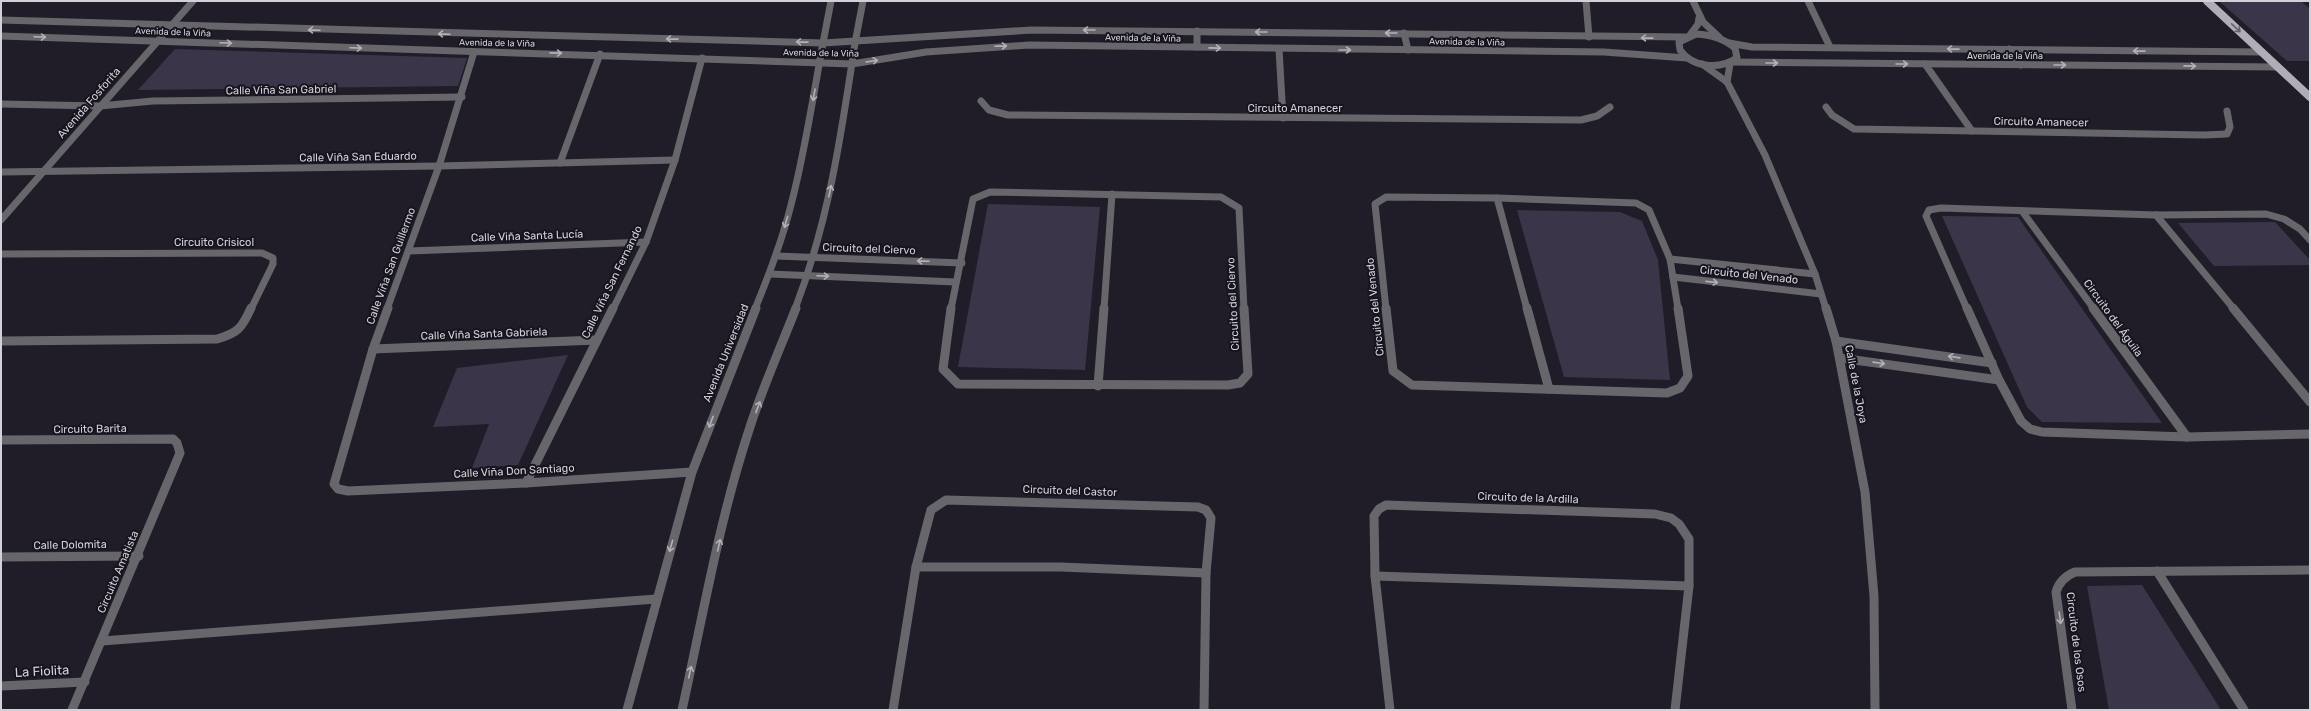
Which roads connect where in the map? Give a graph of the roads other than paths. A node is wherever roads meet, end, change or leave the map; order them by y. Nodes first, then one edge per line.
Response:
1 (193, 1) edge
2 (831, 1) edge
3 (862, 1) edge
4 (1586, 1) edge
5 (1693, 1) edge
6 (1808, 1) edge
7 (2207, 1) edge
8 (1698, 18) junction
9 (1, 20) edge
10 (171, 25) junction
11 (1197, 31) junction
12 (1404, 33) junction
13 (1, 36) edge
14 (1688, 36) junction
15 (1589, 37) junction
16 (1719, 38) junction
17 (158, 41) junction
18 (823, 43) junction
19 (855, 43) junction
20 (1729, 43) junction
21 (1197, 47) junction
22 (1830, 47) junction
23 (1279, 49) junction
24 (2009, 49) junction
25 (1408, 50) junction
26 (474, 52) junction
27 (2262, 52) junction
28 (600, 54) junction
29 (702, 58) junction
30 (1687, 58) junction
31 (820, 63) junction
32 (1731, 63) junction
33 (852, 64) junction
34 (1702, 64) junction
35 (1925, 64) junction
36 (2021, 65) junction
37 (2277, 67) junction
38 (1727, 82) junction
39 (462, 97) junction
40 (2310, 97) edge
41 (981, 101) dead end
42 (1, 104) edge
43 (100, 106) junction
44 (1610, 107) dead end
45 (1826, 107) dead end
46 (2227, 111) dead end
47 (1283, 118) junction
48 (1972, 131) junction
49 (675, 160) junction
50 (560, 163) junction
51 (439, 166) junction
52 (1, 172) edge
53 (42, 172) junction
54 (1112, 194) junction
55 (1497, 198) junction
56 (2022, 211) junction
57 (2156, 215) junction
58 (1, 220) edge
59 (2310, 240) edge
60 (646, 242) junction
61 (409, 251) junction
62 (1, 254) edge
63 (776, 256) junction
64 (814, 258) junction
65 (1670, 259) junction
66 (962, 263) junction
67 (770, 274) junction
68 (1815, 274) junction
69 (808, 276) junction
70 (1673, 277) junction
71 (955, 282) junction
72 (1821, 294) junction
73 (597, 340) junction
74 (1, 341) edge
75 (1836, 341) junction
76 (373, 349) junction
77 (1840, 358) junction
78 (1992, 363) junction
79 (1999, 380) junction
80 (1098, 386) junction
81 (1549, 389) junction
82 (2310, 402) edge
83 (2310, 434) edge
84 (2187, 437) junction
85 (1, 440) edge
86 (177, 443) joint
87 (692, 472) junction
88 (526, 483) junction
89 (338, 489) joint
90 (139, 556) junction
91 (1, 557) edge
92 (916, 568) junction
93 (2310, 570) edge
94 (2157, 572) junction
95 (1206, 573) junction
96 (1375, 576) junction
97 (1689, 586) junction
98 (656, 599) junction
99 (102, 642) junction
100 (84, 682) junction
101 (1, 686) edge
102 (72, 710) edge
103 (627, 710) edge
104 (682, 710) edge
105 (893, 710) edge
106 (1204, 710) edge
107 (1390, 710) edge
108 (1675, 710) edge
109 (1875, 710) edge
110 (2072, 710) edge
111 (2244, 710) edge

1 - 10 street, Avenida Fosforita
2 - 18 street, Avenida Universidad
3 - 19 street
4 - 15 street
5 - 8 street
6 - 22 street
7 -> 27 main road
8 - 14 street
8 - 16 street
9 - 10 street, Avenida de la Viña
10 - 17 street, Avenida Fosforita
18 -> 10 street, Avenida de la Viña
12 -> 11 street, Avenida de la Viña
11 -> 19 street, Avenida de la Viña
11 - 21 street
12 - 15 street, Avenida de la Viña
12 - 25 street
13 -> 17 street, Avenida de la Viña
14 -> 15 street, Avenida de la Viña
14 - 16 street, Avenida de la Viña
14 - 30 street
16 - 20 street, Avenida de la Viña
17 -> 26 street, Avenida de la Viña
17 - 43 street, Avenida Fosforita
18 - 19 street, Avenida de la Viña
18 - 31 street, Avenida Universidad
19 - 33 street
20 - 22 street, Avenida de la Viña
20 - 32 street
21 -> 23 street, Avenida de la Viña
33 -> 21 street, Avenida de la Viña
24 -> 22 street, Avenida de la Viña
23 -> 25 street, Avenida de la Viña
23 - 47 street
27 -> 24 street, Avenida de la Viña
24 - 36 street
25 - 30 street, Avenida de la Viña
26 -> 28 street, Avenida de la Viña
26 - 39 street, Calle Viña San Guillermo
27 - 37 main road
28 - 29 street, Avenida de la Viña
28 - 50 street
29 - 31 street, Avenida de la Viña
29 - 49 street, Calle Viña San Fernando
30 - 34 street, Avenida de la Viña
31 - 33 street, Avenida de la Viña
31 -> 63 street, Avenida Universidad
32 - 34 street, Avenida de la Viña
32 -> 35 street, Avenida de la Viña
32 - 38 street
64 -> 33 street
34 - 38 street, Calle de la Joya
35 - 36 street, Avenida de la Viña
35 - 48 street
36 -> 37 street, Avenida de la Viña
37 - 40 main road
38 - 68 street, Calle de la Joya
39 - 43 street, Calle Viña San Gabriel
39 - 51 street, Calle Viña San Guillermo
41 - 47 street, Circuito Amanecer
42 - 43 street, Calle Viña San Gabriel
43 - 53 street, Avenida Fosforita
44 - 47 street, Circuito Amanecer
45 - 48 street, Circuito Amanecer
46 - 48 street, Circuito Amanecer
49 - 50 street, Calle Viña San Eduardo
49 - 60 street, Calle Viña San Fernando
50 - 51 street, Calle Viña San Eduardo
51 - 53 street, Calle Viña San Eduardo
51 - 61 street, Calle Viña San Guillermo
52 - 53 street, Calle Viña San Eduardo
53 - 58 street, Avenida Fosforita
54 - 66 street, Circuito del Ciervo
54 - 80 street
54 - 80 street, Circuito del Ciervo
55 - 65 street, Circuito del Venado
55 - 81 street
55 - 81 street, Circuito del Venado
56 - 57 street
56 - 78 street
56 - 84 street, Circuito del Águila
57 - 59 street
57 - 82 street
60 - 61 street, Calle Viña Santa Lucía
60 - 73 street, Calle Viña San Fernando
61 - 76 street, Calle Viña San Guillermo
62 - 74 street, Circuito Crisicol
63 - 64 street, Circuito del Ciervo
63 - 67 street, Avenida Universidad
66 -> 64 street, Circuito del Ciervo
64 - 69 street
65 - 68 street, Circuito del Venado
65 - 70 street, Circuito del Venado
66 - 71 street, Circuito del Ciervo
67 - 69 street
67 -> 87 street, Avenida Universidad
68 - 72 street, Calle de la Joya
69 -> 71 street
104 -> 69 street
70 -> 72 street, Circuito del Venado
70 - 81 street, Circuito del Venado
71 - 80 street, Circuito del Ciervo
72 - 75 street, Calle de la Joya
73 - 76 street, Calle Viña Santa Gabriela
73 - 88 street, Calle Viña San Fernando
75 - 77 street, Calle de la Joya
78 -> 75 street
76 - 89 street, Calle Viña San Guillermo
77 -> 79 street
77 - 109 street, Calle de la Joya
78 - 79 street
79 - 84 street
83 - 84 street
85 - 86 street, Circuito Barita
86 - 90 street, Circuito Amatista
87 - 88 street, Calle Viña Don Santiago
87 -> 98 street, Avenida Universidad
88 - 89 street, Calle Viña Don Santiago
90 - 91 street, Calle Dolomita
90 - 99 street, Circuito Amatista
92 - 95 street
92 - 95 street, Circuito del Castor
92 - 105 street, Circuito del Castor
93 - 94 street, Circuito de los Osos
94 -> 110 street, Circuito de los Osos
94 - 111 street
95 - 106 street, Circuito del Castor
96 - 97 street
96 - 97 street, Circuito de la Ardilla
96 - 107 street, Circuito de la Ardilla
97 - 108 street, Circuito de la Ardilla
98 - 99 street
98 - 103 street, Avenida Universidad
99 - 100 street, Circuito Amatista
100 - 101 street, La Fiolita
100 - 102 street, Circuito Amatista

